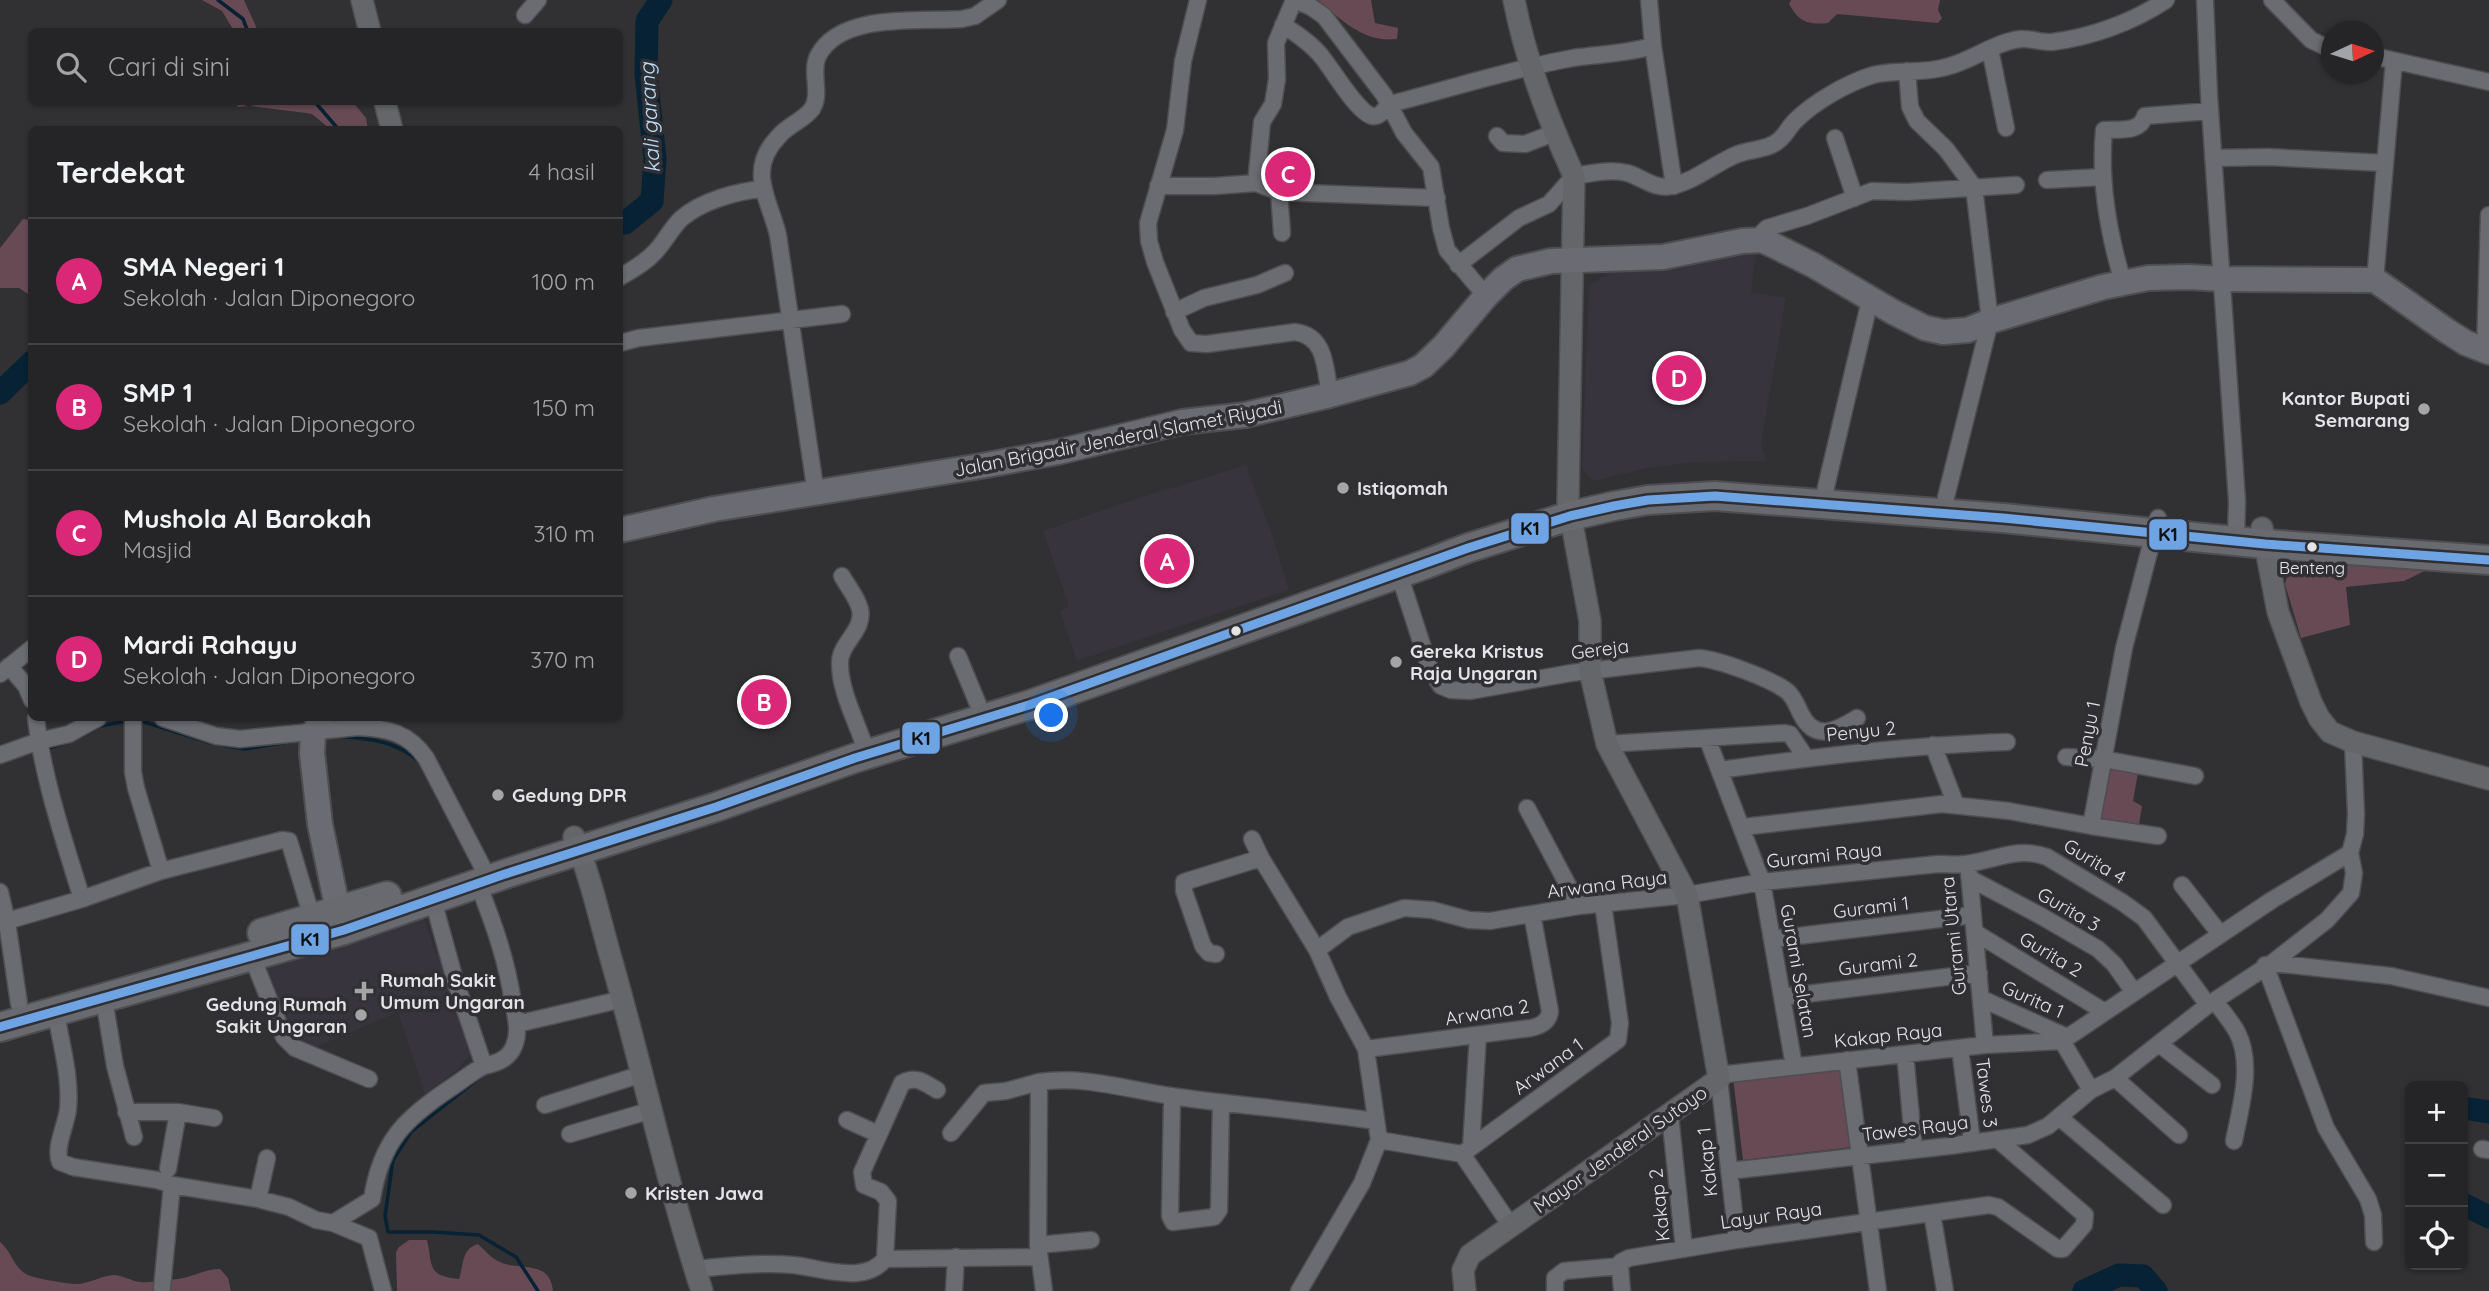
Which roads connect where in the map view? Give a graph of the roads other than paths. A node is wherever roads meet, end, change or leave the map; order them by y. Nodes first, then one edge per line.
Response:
1 (362, 0) edge
2 (538, 0) edge
3 (998, 0) edge
4 (1198, 0) edge
5 (1294, 0) edge
6 (1514, 0) edge
7 (1649, 0) edge
8 (2166, 0) edge
9 (2205, 0) edge
10 (2272, 0) edge
11 (525, 15) dead end
12 (1283, 24) junction
13 (369, 28) edge
14 (2321, 45) edge
15 (1653, 46) junction
16 (1990, 49) junction
17 (2384, 58) edge
18 (2394, 61) junction
19 (1530, 68) junction
20 (1907, 71) junction
21 (2489, 82) edge
22 (1390, 104) junction
23 (386, 105) edge
24 (2210, 111) junction
25 (391, 126) edge
26 (2007, 128) dead end
27 (1554, 133) junction
28 (1497, 136) dead end
29 (1835, 138) dead end
30 (2213, 158) junction
31 (2384, 163) junction
32 (1574, 176) junction
33 (2102, 177) junction
34 (2047, 180) dead end
35 (1256, 183) junction
36 (2016, 185) dead end
37 (1158, 186) junction
38 (1674, 186) junction
39 (1974, 187) junction
40 (763, 190) junction
41 (1279, 192) junction
42 (1437, 198) junction
43 (1854, 198) junction
44 (2489, 215) edge
45 (1282, 233) dead end
46 (1762, 240) junction
47 (1573, 259) junction
48 (1458, 265) junction
49 (1285, 273) dead end
50 (623, 275) edge
51 (2223, 279) junction
52 (2375, 280) junction
53 (2123, 282) junction
54 (1486, 296) junction
55 (1870, 300) junction
56 (1174, 312) junction
57 (842, 314) dead end
58 (790, 320) junction
59 (1990, 321) junction
60 (623, 342) edge
61 (2487, 351) edge
62 (1330, 395) junction
63 (816, 494) junction
64 (1825, 495) junction
65 (1946, 505) junction
66 (1569, 509) junction
67 (2156, 526) junction
68 (623, 529) edge
69 (2250, 534) junction
70 (2489, 545) edge
71 (2489, 560) edge
72 (1399, 574) junction
73 (842, 576) dead end
74 (1233, 626) junction
75 (28, 651) edge
76 (1157, 653) junction
77 (958, 656) dead end
78 (5, 670) edge
79 (1590, 671) junction
80 (28, 691) edge
81 (1788, 692) junction
82 (978, 704) junction
83 (1857, 718) dead end
84 (36, 721) edge
85 (93, 721) edge
86 (132, 721) edge
87 (172, 721) edge
88 (315, 734) edge
89 (1790, 734) junction
90 (1707, 738) junction
91 (863, 742) junction
92 (2007, 742) dead end
93 (2353, 742) junction
94 (1606, 744) junction
95 (1933, 744) junction
96 (40, 745) junction
97 (0, 755) edge
98 (2066, 757) dead end
99 (1805, 758) junction
100 (2103, 759) junction
101 (1720, 770) junction
102 (783, 776) junction
103 (2194, 776) dead end
104 (2489, 779) edge
105 (1956, 805) junction
106 (1527, 808) dead end
107 (2091, 826) junction
108 (1742, 827) junction
109 (2158, 836) dead end
110 (1252, 839) dead end
111 (577, 844) junction
112 (2350, 853) junction
113 (1261, 858) junction
114 (161, 872) junction
115 (1968, 872) junction
116 (484, 873) junction
117 (1762, 883) junction
118 (2182, 885) dead end
119 (0, 892) edge
120 (1687, 895) junction
121 (82, 899) junction
122 (433, 900) junction
123 (1603, 905) junction
124 (1579, 906) junction
125 (1532, 914) junction
126 (1973, 915) junction
127 (4, 922) edge
128 (328, 924) junction
129 (1976, 933) junction
130 (2220, 934) junction
131 (1773, 939) junction
132 (1318, 950) junction
133 (251, 954) junction
134 (1216, 954) dead end
135 (2179, 963) junction
136 (2269, 964) junction
137 (1979, 973) junction
138 (2134, 992) junction
139 (1782, 997) junction
140 (2489, 998) edge
141 (104, 999) junction
142 (623, 999) junction
143 (1982, 999) junction
144 (2211, 1003) junction
145 (10, 1007) edge
146 (2105, 1012) junction
147 (56, 1013) junction
148 (517, 1024) junction
149 (0, 1027) edge
150 (1478, 1035) junction
151 (2064, 1039) junction
152 (2160, 1044) junction
153 (1985, 1045) junction
154 (1960, 1048) junction
155 (1366, 1049) junction
156 (1905, 1054) junction
157 (1847, 1060) junction
158 (484, 1066) junction
159 (1794, 1066) junction
160 (642, 1074) junction
161 (1719, 1077) junction
162 (2115, 1078) junction
163 (369, 1079) dead end
164 (1040, 1082) junction
165 (2212, 1085) dead end
166 (937, 1090) dead end
167 (2091, 1090) junction
168 (1172, 1096) junction
169 (1221, 1103) junction
170 (545, 1105) dead end
171 (652, 1110) junction
172 (126, 1112) junction
173 (178, 1112) junction
174 (1670, 1115) junction
175 (2059, 1117) junction
176 (214, 1118) dead end
177 (847, 1120) dead end
178 (1375, 1121) junction
179 (951, 1133) dead end
180 (570, 1134) dead end
181 (878, 1134) junction
182 (2179, 1135) dead end
183 (134, 1137) dead end
184 (1997, 1139) junction
185 (1379, 1140) junction
186 (1972, 1142) junction
187 (2234, 1142) dead end
188 (1914, 1149) junction
189 (1467, 1151) junction
190 (1861, 1156) junction
191 (267, 1158) dead end
192 (1729, 1171) junction
193 (170, 1177) junction
194 (258, 1199) junction
195 (2163, 1205) dead end
196 (1932, 1213) junction
197 (1868, 1222) junction
198 (333, 1223) junction
199 (1511, 1226) junction
200 (1091, 1240) dead end
201 (1737, 1240) junction
202 (2374, 1242) dead end
203 (1684, 1249) junction
204 (1039, 1251) junction
205 (956, 1257) junction
206 (885, 1259) junction
207 (1620, 1266) junction
208 (695, 1269) junction
209 (855, 1274) junction
210 (162, 1289) dead end
211 (1303, 1290) edge
212 (383, 1291) edge
213 (702, 1291) edge
214 (852, 1291) edge
215 (954, 1291) edge
216 (1044, 1291) edge
217 (1465, 1291) edge
218 (1555, 1291) edge
219 (1622, 1291) edge
220 (1878, 1291) edge
221 (1945, 1291) edge

1 - 13 street
2 - 11 street
3 - 40 street
4 - 37 street
5 - 12 street
5 - 22 street
6 - 19 street
7 - 15 street
8 - 16 street
9 - 24 street
10 - 14 street
12 - 22 street
12 - 35 street
15 - 19 street
15 - 38 street
16 - 20 street
16 - 26 street
17 - 18 street
18 - 21 street
18 - 31 street
19 - 22 street
19 - 27 street
20 - 38 street
20 - 39 street
22 - 42 street
23 - 25 street
24 - 30 street
24 - 33 street
27 - 28 street
27 - 32 street
29 - 43 street
30 - 31 street
30 - 51 street
31 - 52 street
32 - 38 street
32 - 47 street, Mayor Jenderal Sutoyo
32 - 48 street
33 - 34 street
33 - 53 street
35 - 37 street
35 - 41 street
36 - 39 street
37 - 56 street
39 - 43 street
39 - 59 street
40 - 50 street
40 - 58 street
41 - 42 street
41 - 45 street
42 - 48 street
43 - 46 street
44 - 61 street
46 - 47 main road, Jalan Brigadir Jenderal Slamet Riyadi
46 - 55 main road
47 - 54 main road, Jalan Brigadir Jenderal Slamet Riyadi
47 - 66 street, Mayor Jenderal Sutoyo
48 - 54 street
49 - 56 street
51 - 52 main road
51 - 53 main road
51 - 69 street
52 - 61 main road
53 - 59 main road
54 - 62 main road, Jalan Brigadir Jenderal Slamet Riyadi
55 - 59 main road
55 - 64 street
56 - 62 street
57 - 58 street
58 - 60 street
58 - 63 street
59 - 65 street
62 - 63 main road, Jalan Brigadir Jenderal Slamet Riyadi
63 - 68 main road, Jalan Brigadir Jenderal Slamet Riyadi
64 - 65 highway
64 - 66 highway
65 - 67 highway
66 - 72 highway
66 - 74 highway
66 - 79 street, Mayor Jenderal Sutoyo
67 - 69 highway
67 - 100 street, Penyu 1
69 - 70 highway
69 - 71 highway
69 - 93 street
72 - 74 highway
72 - 79 street, Gereja
73 - 91 street
74 - 76 highway
75 - 78 street
76 - 82 highway
76 - 102 highway
77 - 82 street
78 - 80 street
79 - 81 street, Gereja
79 - 94 street, Mayor Jenderal Sutoyo
81 - 83 street
81 - 89 street
82 - 91 highway
84 - 96 street
85 - 96 street
86 - 114 street
87 - 88 street
88 - 116 street
88 - 128 main road
89 - 90 street
89 - 99 street
90 - 94 street
90 - 101 street, Gurami Selatan
91 - 102 highway
92 - 95 street, Penyu 2
93 - 104 street
93 - 112 street
94 - 120 street, Mayor Jenderal Sutoyo
95 - 99 street, Penyu 2
95 - 105 street
96 - 97 street
96 - 121 street
98 - 100 street
99 - 101 street, Penyu 2
100 - 103 street
100 - 107 street, Penyu 1
101 - 108 street, Gurami Selatan
102 - 111 highway
105 - 107 street
105 - 108 street
106 - 124 street
107 - 109 street
108 - 117 street, Gurami Selatan
110 - 113 street
111 - 116 highway
111 - 142 street
112 - 130 street
112 - 136 street, Tawes Raya
113 - 132 street
113 - 134 street
114 - 121 street
114 - 128 street
115 - 117 street, Gurami Raya
115 - 126 street, Gurami Utara
115 - 135 street, Gurita 4
115 - 138 street, Gurita 3
116 - 122 highway
116 - 128 highway
116 - 148 street
117 - 120 street, Gurami Raya
117 - 131 street, Gurami Selatan
118 - 130 street
119 - 127 street
120 - 123 street, Arwana Raya
120 - 161 street, Mayor Jenderal Sutoyo
121 - 127 street
122 - 128 highway
122 - 158 street
123 - 124 street, Arwana Raya
123 - 189 street, Arwana 1
124 - 125 street, Arwana Raya
125 - 132 street, Arwana Raya
125 - 150 street, Arwana 2
126 - 129 street, Gurami Utara
126 - 131 street, Gurami 1
127 - 145 street
128 - 133 highway
128 - 145 highway
129 - 137 street, Gurami Utara
129 - 146 street, Gurita 2
130 - 135 street
131 - 139 street, Gurami Selatan
132 - 155 street
133 - 141 highway
133 - 163 street
135 - 138 street
135 - 144 street, Gurita 4
136 - 140 street
136 - 144 street, Tawes Raya
136 - 202 street
137 - 139 street, Gurami 2
137 - 143 street, Gurami Utara
138 - 146 street
139 - 159 street, Gurami Selatan
141 - 147 highway
141 - 172 street
142 - 148 street
142 - 160 street
143 - 151 street, Gurita 1
143 - 153 street, Gurami Utara
144 - 152 street, Tawes Raya
144 - 187 street, Gurita 4
146 - 151 street
147 - 149 highway
147 - 193 street
148 - 158 street
150 - 155 street, Arwana 2
150 - 189 street
151 - 153 street, Kakap Raya
151 - 167 street
152 - 162 street, Tawes Raya
152 - 165 street
153 - 154 street, Kakap Raya
154 - 156 street, Kakap Raya
154 - 186 street, Tawes 3
155 - 178 street
156 - 157 street, Kakap Raya
156 - 188 street
157 - 159 street, Kakap Raya
157 - 190 street
158 - 198 street
159 - 161 street, Kakap Raya
160 - 170 street
160 - 171 street
161 - 174 street, Mayor Jenderal Sutoyo
161 - 192 street, Kakap 1
162 - 167 street, Tawes Raya
162 - 182 street
164 - 168 street
164 - 179 street
164 - 204 street
166 - 181 street
167 - 175 street, Tawes Raya
168 - 169 street
168 - 169 street
169 - 178 street
171 - 180 street
171 - 208 street
172 - 173 street
172 - 183 street
173 - 176 street
173 - 193 street
174 - 199 street, Mayor Jenderal Sutoyo
174 - 203 street, Kakap 2
175 - 184 street, Tawes Raya
175 - 195 street
177 - 181 street
178 - 185 street
181 - 206 street
184 - 186 street, Tawes Raya
184 - 196 street, Layur Raya
185 - 189 street
185 - 211 street
186 - 188 street, Tawes Raya
188 - 190 street, Tawes Raya
189 - 199 street
190 - 192 street, Tawes Raya
190 - 197 street
191 - 194 street
192 - 201 street, Kakap 1
193 - 194 street
193 - 210 street
194 - 198 street
196 - 197 street, Layur Raya
196 - 221 street
197 - 201 street, Layur Raya
197 - 220 street
198 - 212 street
199 - 217 street, Mayor Jenderal Sutoyo
200 - 204 street
201 - 203 street, Layur Raya
203 - 207 street, Layur Raya
204 - 205 street
204 - 216 street
205 - 206 street
205 - 215 street
206 - 209 street
207 - 218 street, Layur Raya
207 - 219 street
208 - 209 street
208 - 213 street
209 - 214 street

